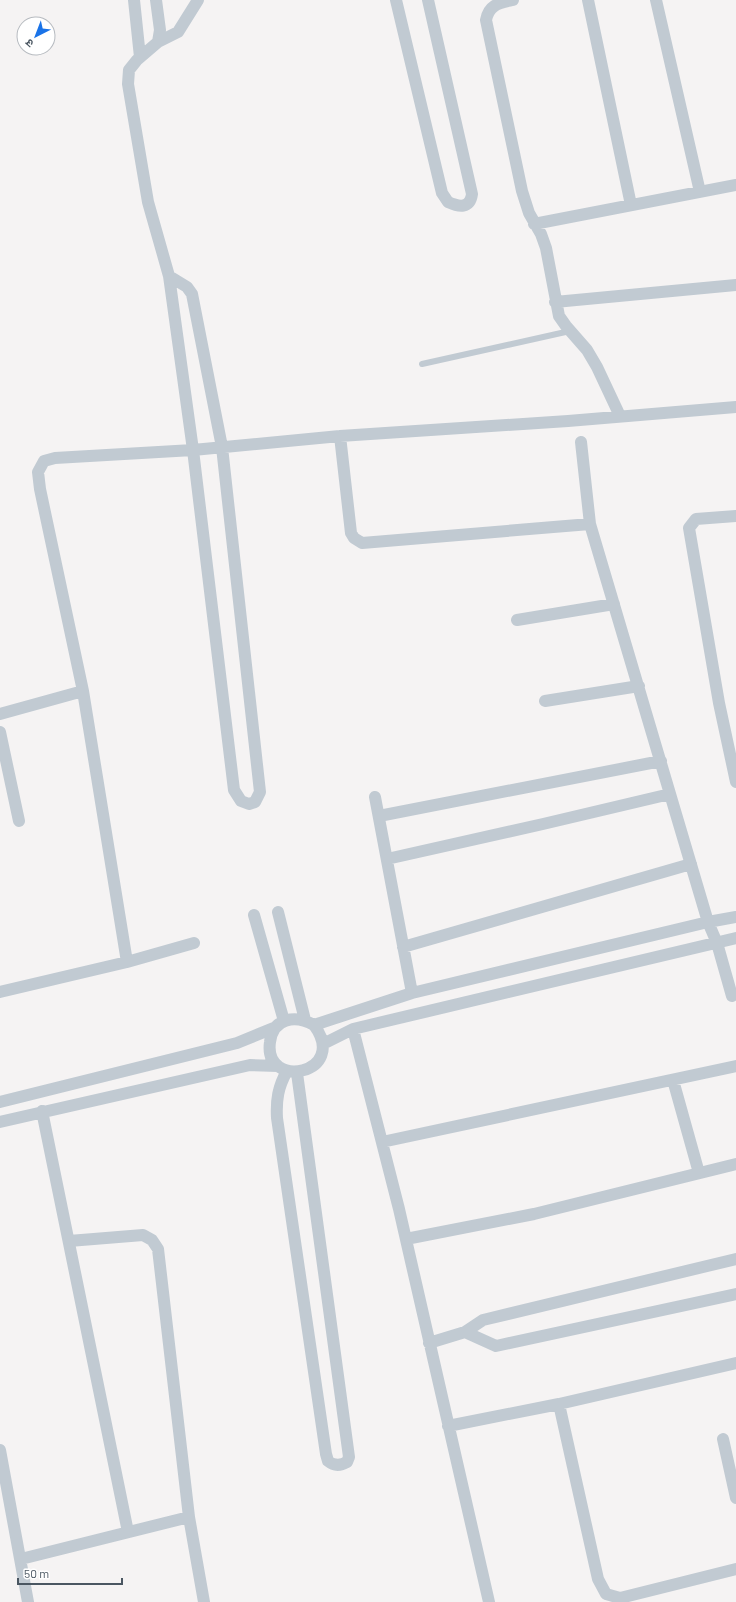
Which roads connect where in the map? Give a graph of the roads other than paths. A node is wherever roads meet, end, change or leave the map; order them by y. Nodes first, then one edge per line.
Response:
1 (134, 0) edge
2 (156, 0) edge
3 (198, 0) edge
4 (396, 0) edge
5 (428, 0) edge
6 (514, 0) edge
7 (588, 0) edge
8 (656, 0) edge
9 (158, 42) junction
10 (140, 57) junction
11 (736, 185) edge
12 (700, 192) junction
13 (631, 205) junction
14 (534, 224) junction
15 (169, 276) junction
16 (736, 285) edge
17 (555, 302) junction
18 (570, 331) junction
19 (422, 364) dead end
20 (736, 407) edge
21 (620, 416) junction
22 (340, 436) junction
23 (581, 442) dead end
24 (222, 447) junction
25 (194, 450) junction
26 (736, 516) edge
27 (590, 524) junction
28 (614, 604) junction
29 (517, 620) dead end
30 (639, 686) junction
31 (83, 691) junction
32 (545, 701) dead end
33 (0, 714) edge
34 (0, 732) edge
35 (661, 761) junction
36 (736, 782) edge
37 (670, 794) junction
38 (375, 797) dead end
39 (379, 816) junction
40 (19, 820) dead end
41 (387, 859) junction
42 (691, 864) junction
43 (278, 912) dead end
44 (254, 915) dead end
45 (736, 917) edge
46 (708, 922) junction
47 (736, 938) edge
48 (194, 943) dead end
49 (717, 943) junction
50 (403, 947) junction
51 (127, 962) junction
52 (0, 992) edge
53 (412, 993) junction
54 (732, 996) dead end
55 (310, 1023) junction
56 (280, 1024) junction
57 (353, 1029) junction
58 (323, 1044) junction
59 (736, 1066) edge
60 (287, 1070) junction
61 (673, 1080) junction
62 (0, 1102) edge
63 (42, 1112) junction
64 (0, 1122) edge
65 (382, 1142) junction
66 (736, 1164) edge
67 (700, 1172) junction
68 (406, 1239) junction
69 (69, 1241) junction
70 (736, 1259) edge
71 (736, 1294) edge
72 (465, 1332) junction
73 (429, 1343) junction
74 (736, 1364) edge
75 (559, 1404) junction
76 (448, 1426) junction
77 (723, 1439) dead end
78 (0, 1450) edge
79 (736, 1498) edge
80 (189, 1517) junction
81 (128, 1532) junction
82 (21, 1559) junction
83 (736, 1569) edge
84 (28, 1602) edge
85 (204, 1602) edge
86 (489, 1602) edge

1 - 10 street
2 - 9 street
3 - 9 street
4 - 5 street
6 - 14 street
7 - 13 street
8 - 12 street
9 - 10 street
10 - 15 street
11 - 12 street
12 - 13 street
13 - 14 street
14 - 17 street
15 - 24 street
15 - 25 street
16 - 17 street
17 - 18 street
18 - 19 lane
18 - 21 street
20 - 21 street
21 - 22 street
22 - 24 street
22 - 27 street
23 - 27 street
24 - 25 street
24 - 25 street
25 - 31 street
26 - 36 street
27 - 28 street
28 - 29 street
28 - 30 street
30 - 32 street
30 - 35 street
31 - 33 street
31 - 51 street
34 - 40 street
35 - 37 street
35 - 39 street
37 - 41 street
37 - 42 street
38 - 39 street
39 - 41 street
41 - 50 street
42 - 46 street
42 - 50 street
43 - 55 street
44 - 56 street
45 - 46 street
46 - 49 street
46 - 53 street
47 - 49 street
48 - 51 street
49 - 54 street
49 - 57 street
50 - 53 street
51 - 52 street
53 - 55 street
55 - 56 street
55 - 58 street
56 - 60 street
56 - 62 street
57 - 58 street
57 - 65 street
58 - 60 street
59 - 61 street
60 - 60 street
60 - 63 street
61 - 65 street
61 - 67 street
63 - 64 street
63 - 69 street
65 - 68 street
66 - 67 street
67 - 68 street
68 - 73 street
69 - 80 street
69 - 81 street
70 - 72 street
71 - 72 street
72 - 73 street
73 - 76 street
74 - 75 street
75 - 76 street
75 - 83 street
76 - 86 street
77 - 79 street
78 - 82 street
80 - 81 street
80 - 85 street
81 - 82 street
82 - 84 street

